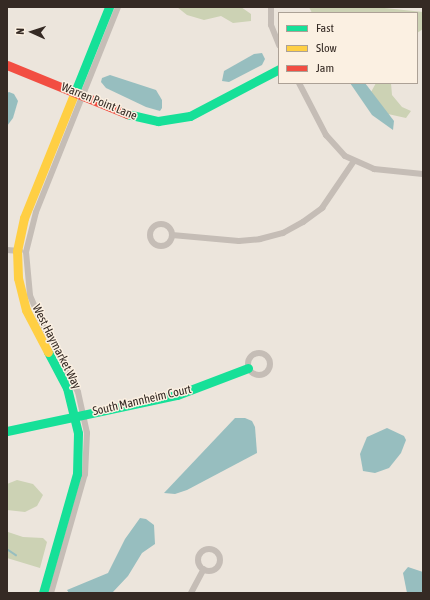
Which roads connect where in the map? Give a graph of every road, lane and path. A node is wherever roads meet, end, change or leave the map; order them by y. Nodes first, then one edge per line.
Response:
1 (110, 7) edge
2 (118, 7) edge
3 (271, 7) edge
4 (278, 42) edge
5 (7, 65) edge
6 (278, 70) edge
7 (299, 84) edge
8 (80, 94) junction
9 (354, 161) junction
10 (423, 174) edge
11 (172, 235) dead end
12 (7, 250) edge
13 (22, 251) junction
14 (248, 368) dead end
15 (80, 416) junction
16 (7, 431) edge
17 (58, 556) junction
18 (204, 570) dead end
19 (43, 593) edge
20 (52, 593) edge
21 (191, 593) edge

1 - 8 street, West Haymarket Way
2 - 8 street, West Haymarket Way
3 - 4 street
5 - 8 street, Warren Point Lane
6 - 8 street, Warren Point Lane
7 - 9 street
8 - 13 street, West Haymarket Way
9 - 10 street
9 - 11 street
12 - 13 street
13 - 15 street, West Haymarket Way
14 - 15 street, South Mannheim Court
15 - 16 street, South Mannheim Court
15 - 17 street, West Haymarket Way
17 - 19 street, West Haymarket Way
17 - 20 street, West Haymarket Way
18 - 21 street

